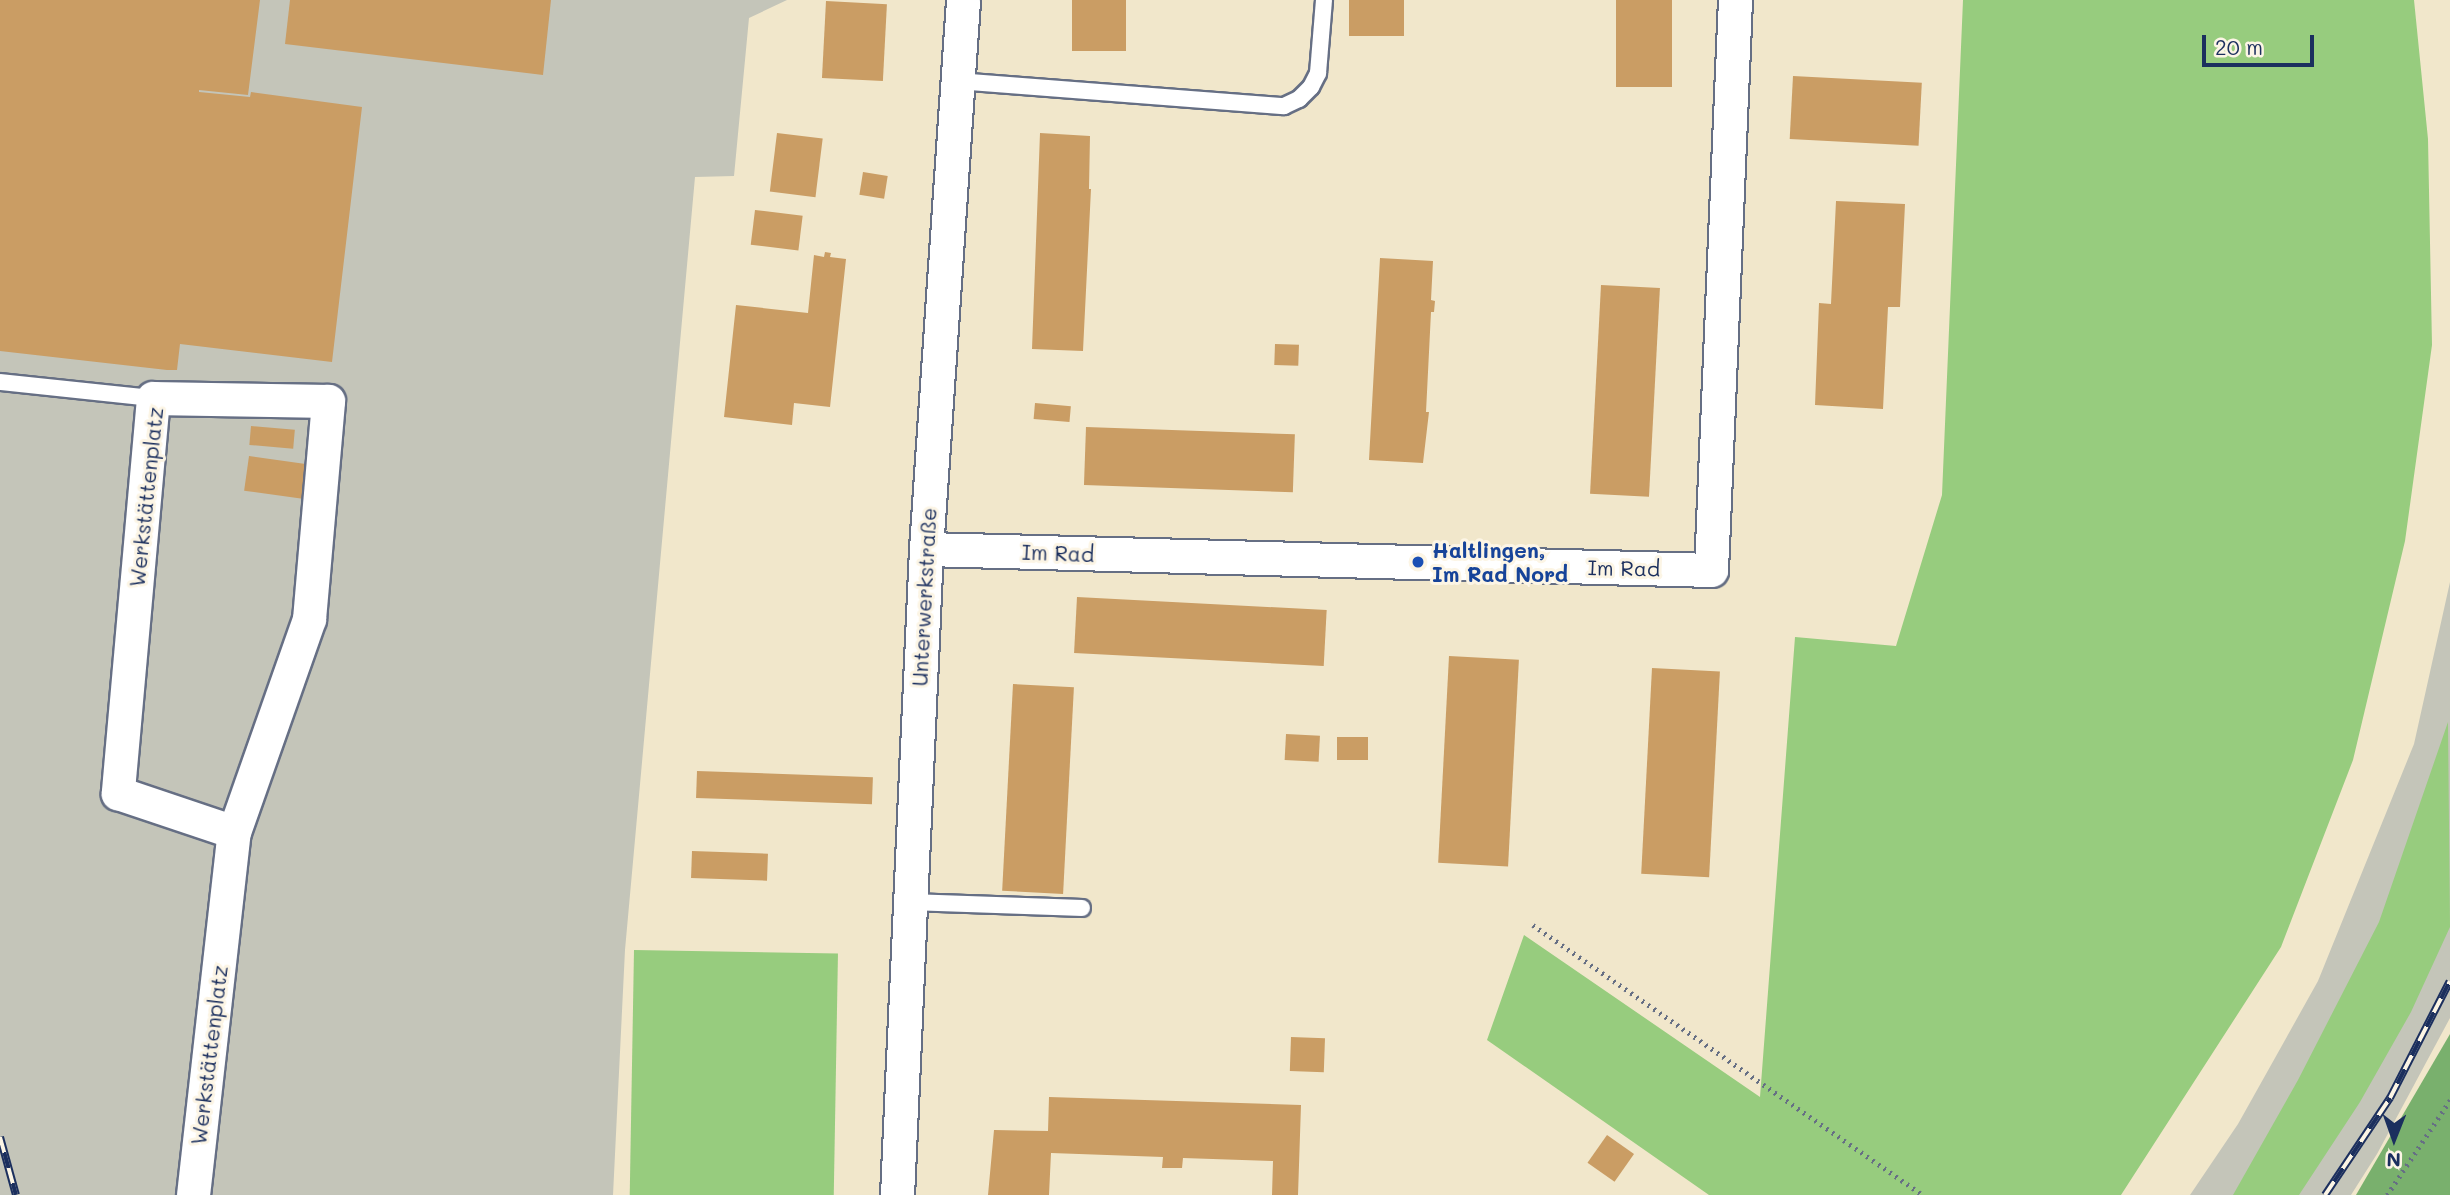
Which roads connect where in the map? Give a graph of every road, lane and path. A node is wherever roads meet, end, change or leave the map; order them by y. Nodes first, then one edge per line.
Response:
1 (962, 0) edge
2 (1324, 0) edge
3 (1735, 0) edge
4 (957, 81) junction
5 (0, 382) edge
6 (153, 398) junction
7 (926, 550) junction
8 (234, 832) junction
9 (910, 902) junction
10 (1082, 908) dead end
11 (1533, 925) dead end
12 (2450, 1100) edge
13 (193, 1195) edge
14 (897, 1195) edge
15 (1923, 1195) edge
16 (2387, 1195) edge

1 - 4 street, Unterwerkstraße
2 - 4 lane
3 - 7 street, Im Rad
4 - 7 street, Unterwerkstraße
5 - 6 lane
6 - 8 street, Werkstättenplatz
6 - 8 street, Werkstättenplatz
7 - 9 street, Unterwerkstraße
8 - 13 street, Werkstättenplatz
9 - 10 lane
9 - 14 street, Unterwerkstraße
11 - 15 path
12 - 16 path

